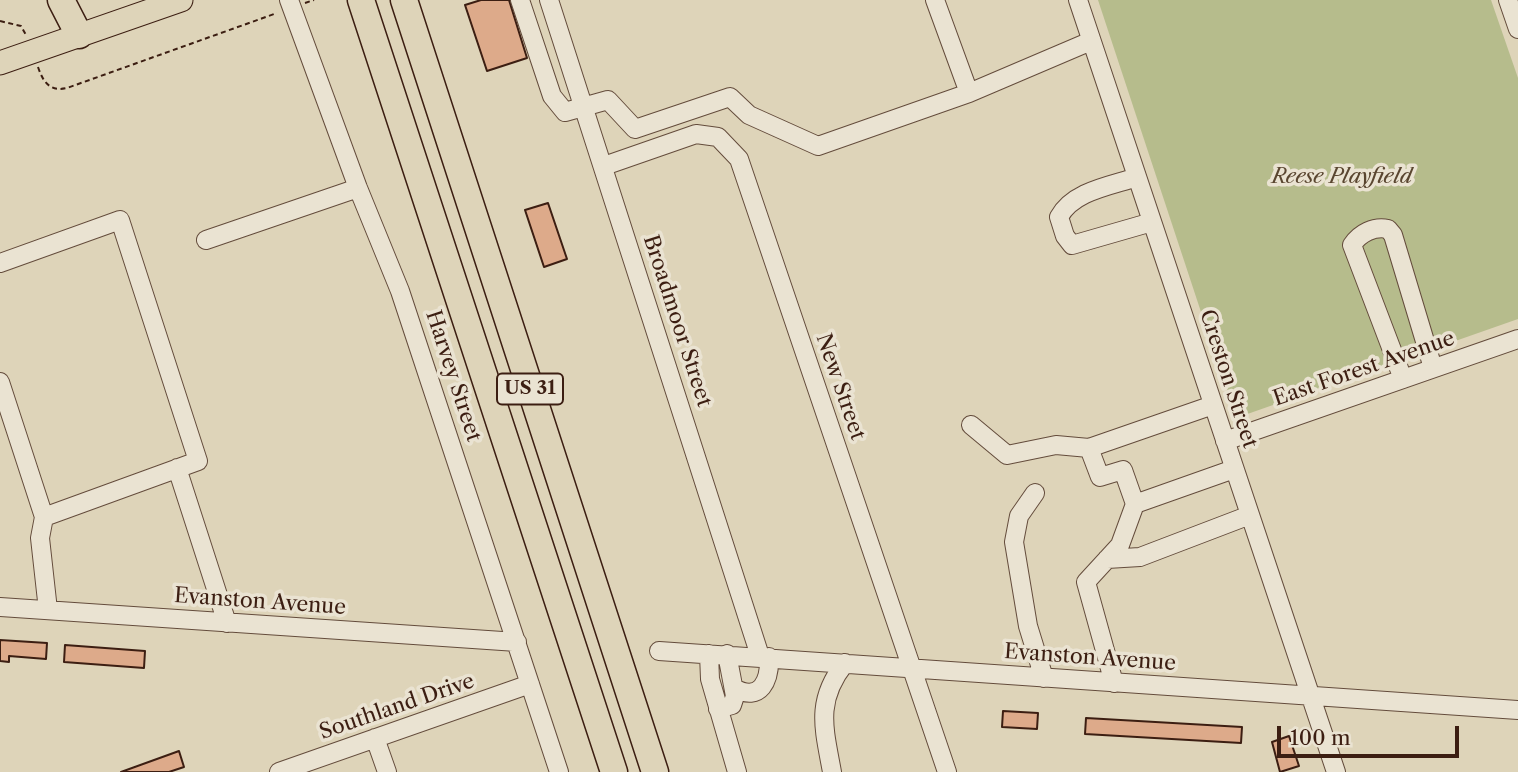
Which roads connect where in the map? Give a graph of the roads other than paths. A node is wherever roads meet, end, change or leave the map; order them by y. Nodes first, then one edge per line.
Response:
1 (61, 0) edge
2 (72, 0) edge
3 (181, 0) edge
4 (520, 0) edge
5 (549, 0) edge
6 (935, 0) edge
7 (1078, 0) edge
8 (1508, 0) edge
9 (405, 3) edge
10 (291, 4) edge
11 (360, 11) edge
12 (1518, 29) edge
13 (79, 35) junction
14 (1091, 41) junction
15 (0, 63) edge
16 (969, 93) junction
17 (584, 106) junction
18 (604, 166) junction
19 (1137, 177) junction
20 (358, 188) junction
21 (1152, 222) junction
22 (206, 240) dead end
23 (0, 263) edge
24 (1518, 339) edge
25 (1433, 368) junction
26 (1403, 379) junction
27 (0, 382) edge
28 (1213, 405) junction
29 (971, 425) dead end
30 (1225, 442) junction
31 (1089, 448) junction
32 (177, 468) junction
33 (1234, 469) junction
34 (1035, 493) dead end
35 (1135, 503) junction
36 (1250, 514) junction
37 (44, 517) junction
38 (1107, 559) junction
39 (0, 607) edge
40 (48, 610) junction
41 (227, 622) junction
42 (517, 642) junction
43 (659, 651) dead end
44 (718, 654) junction
45 (764, 657) junction
46 (845, 663) junction
47 (910, 668) junction
48 (1044, 678) junction
49 (1114, 683) junction
50 (530, 684) junction
51 (734, 688) junction
52 (1311, 697) junction
53 (719, 709) junction
54 (1518, 710) edge
55 (1518, 728) edge
56 (375, 738) junction
57 (558, 770) edge
58 (279, 772) edge
59 (387, 772) edge
60 (539, 772) edge
61 (614, 772) edge
62 (655, 772) edge
63 (737, 772) edge
64 (832, 772) edge
65 (947, 772) edge
66 (1336, 772) edge

1 - 13 highway
2 - 13 highway
3 - 13 main road
4 - 17 street
5 - 17 street, Broadmoor Street
6 - 16 street
7 - 14 street, Creston Street
8 - 12 street
9 - 62 highway, US 31
10 - 20 street, Harvey Street
11 - 61 highway, US 31
13 - 15 main road
14 - 16 street
14 - 19 street, Creston Street
16 - 17 street
17 - 18 street, Broadmoor Street
18 - 45 street, Broadmoor Street
18 - 47 street, New Street
19 - 21 street, Creston Street
19 - 21 street
20 - 22 street
20 - 42 street, Harvey Street
21 - 28 street, Creston Street
23 - 32 street
24 - 25 street, East Forest Avenue
25 - 26 street, East Forest Avenue
25 - 26 street
26 - 30 street, East Forest Avenue
27 - 37 street
28 - 30 street, Creston Street
28 - 31 street
29 - 31 street
30 - 33 street, Creston Street
31 - 35 street
32 - 37 street
32 - 41 street
33 - 35 street
33 - 36 street, Creston Street
34 - 48 street
35 - 38 street
36 - 38 street
36 - 52 street, Creston Street
37 - 40 street
38 - 49 street
39 - 40 street, Evanston Avenue
40 - 41 street, Evanston Avenue
41 - 42 street, Evanston Avenue
42 - 50 street, Harvey Street
43 - 44 street, Evanston Avenue
44 - 45 street, Evanston Avenue
44 - 51 street
44 - 53 street
45 - 46 street, Evanston Avenue
45 - 51 street
46 - 47 street, Evanston Avenue
46 - 64 street
47 - 48 street, Evanston Avenue
47 - 65 street, New Street
48 - 49 street, Evanston Avenue
49 - 52 street, Evanston Avenue
50 - 56 street, Southland Drive
50 - 57 street, Harvey Street
51 - 53 street
52 - 54 street, Evanston Avenue
52 - 66 street, Creston Street
53 - 63 street
54 - 55 street
56 - 58 street, Southland Drive
56 - 59 street
57 - 60 street

